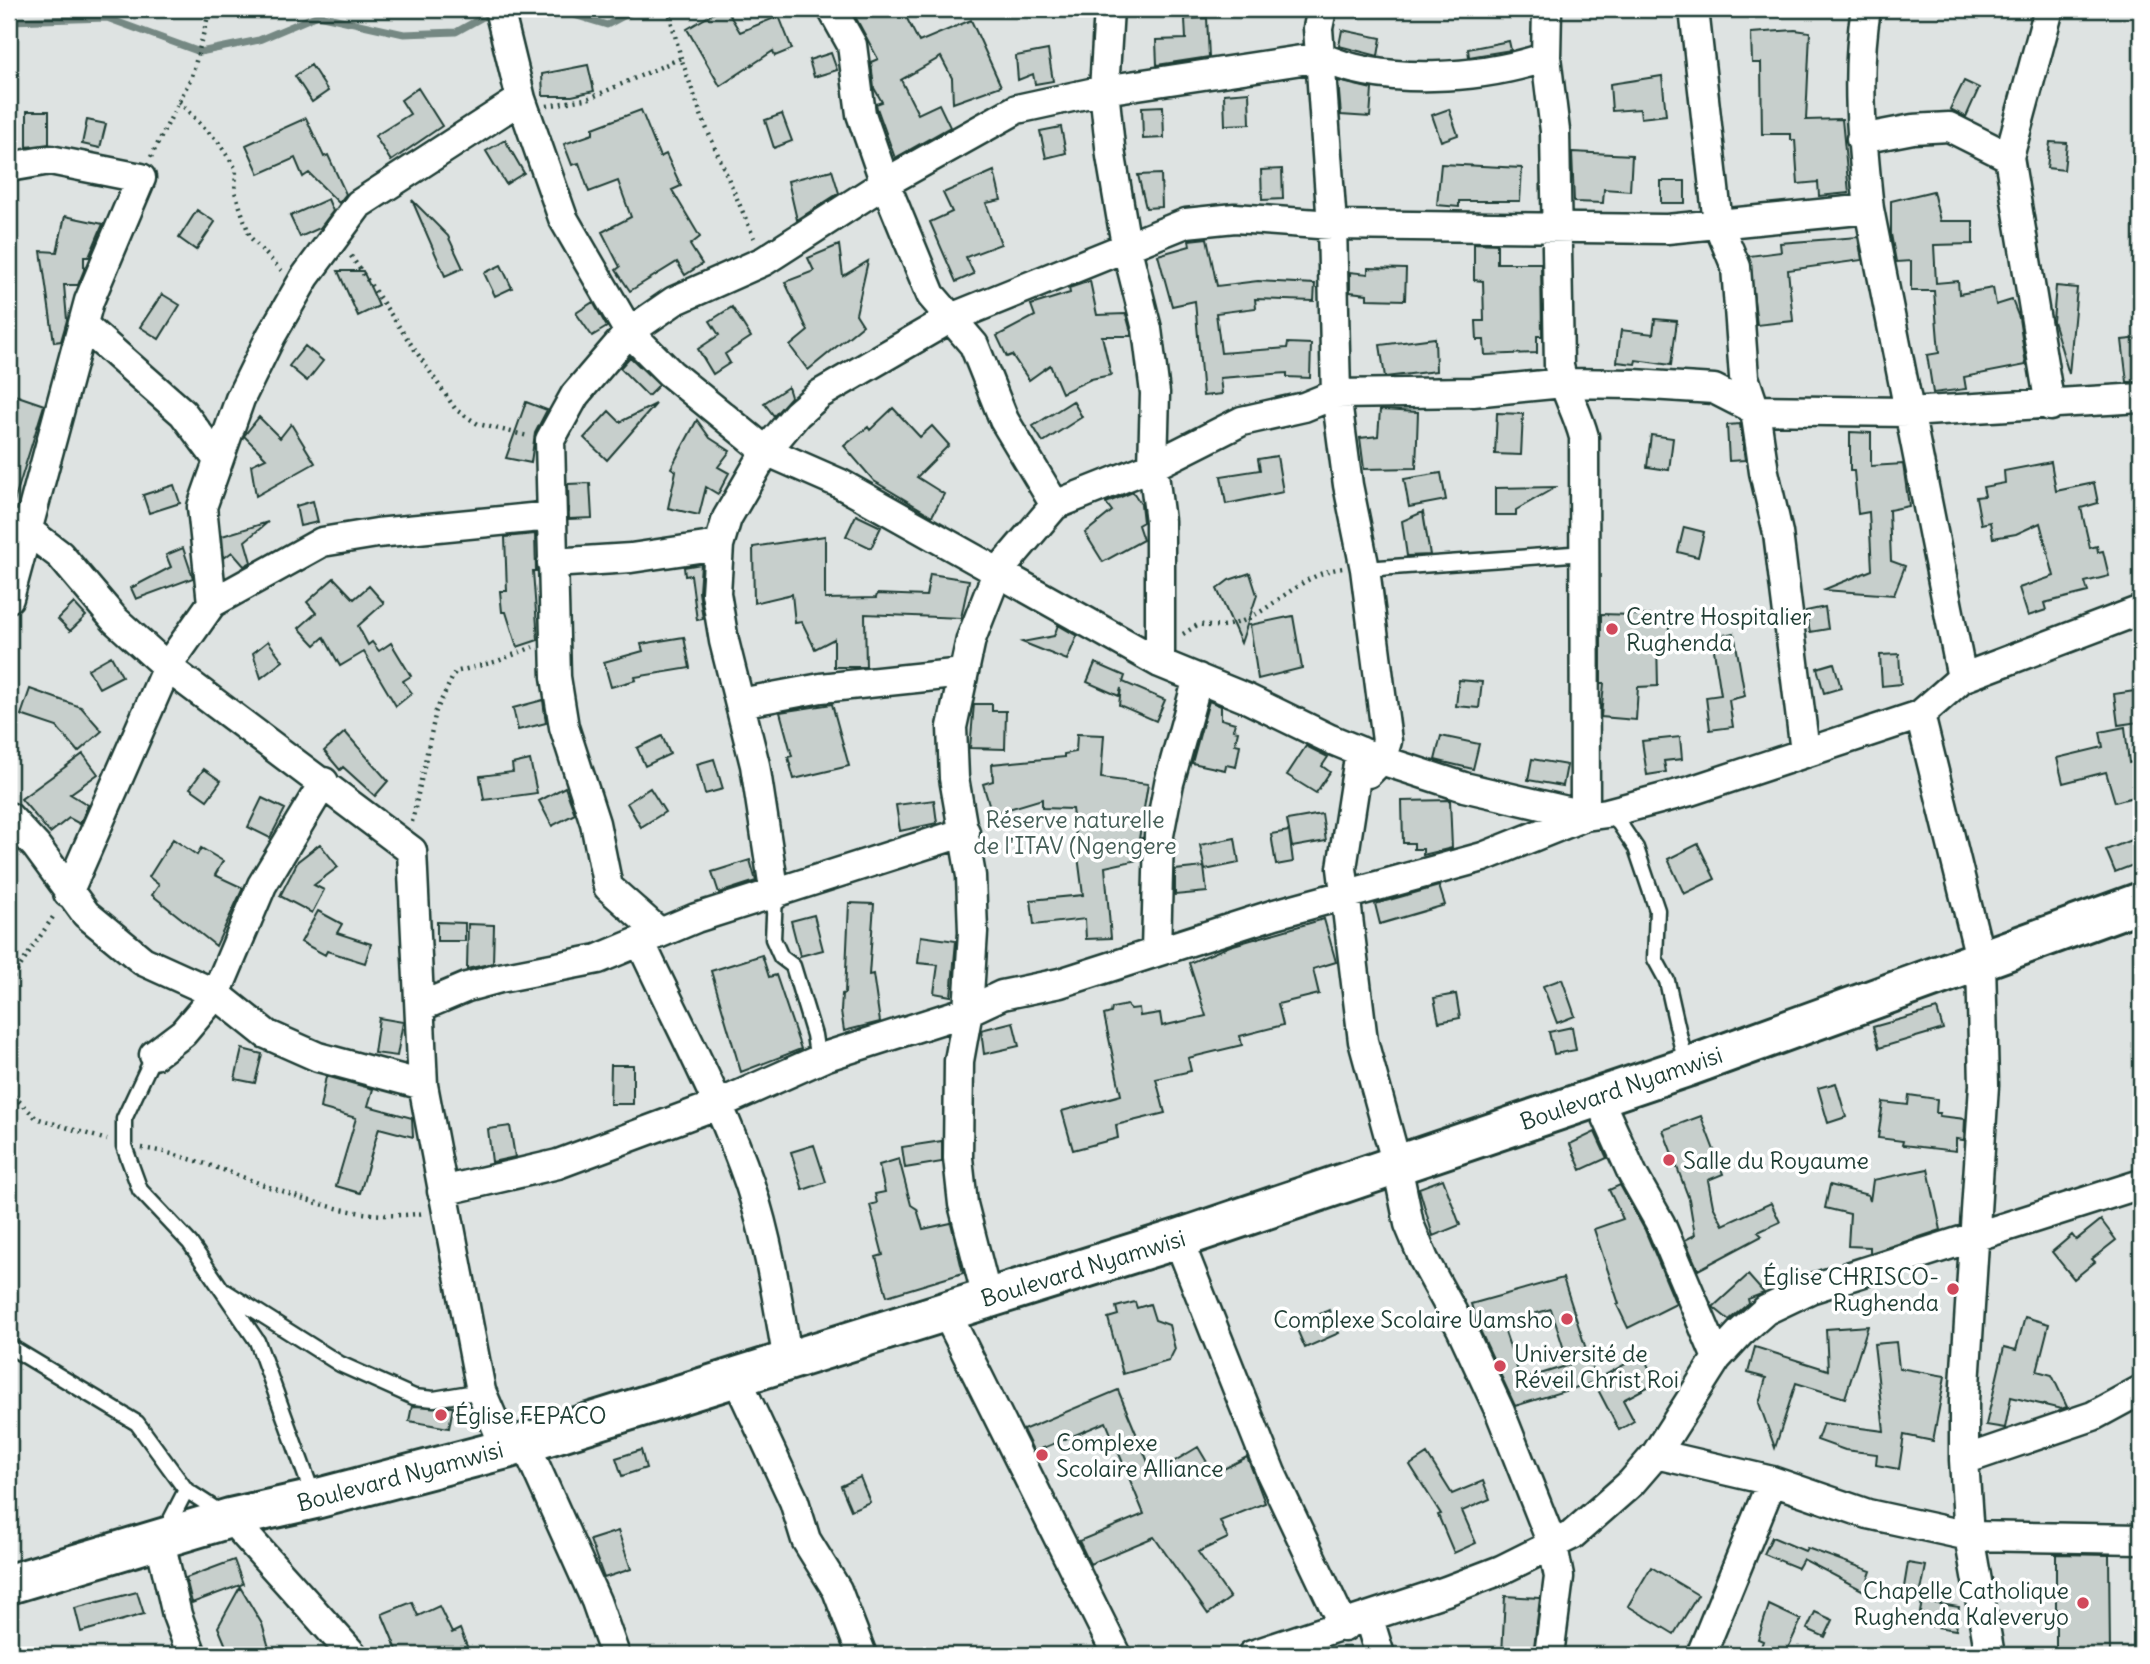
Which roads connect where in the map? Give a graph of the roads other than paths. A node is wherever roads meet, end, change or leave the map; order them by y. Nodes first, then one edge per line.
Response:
1 (499, 9) edge
2 (832, 9) edge
3 (1109, 9) edge
4 (1322, 9) edge
5 (1546, 9) edge
6 (1694, 9) edge
7 (1866, 9) edge
8 (2049, 9) edge
9 (1321, 57) junction
10 (1546, 57) junction
11 (1104, 90) junction
12 (524, 104) junction
13 (1861, 139) junction
14 (2009, 158) junction
15 (9, 167) edge
16 (885, 183) junction
17 (1869, 209) junction
18 (1718, 224) junction
19 (1332, 225) junction
20 (1557, 226) junction
21 (1126, 245) junction
22 (951, 318) junction
23 (83, 324) junction
24 (629, 331) junction
25 (1563, 383) junction
26 (1336, 394) junction
27 (2141, 398) edge
28 (2050, 405) junction
29 (1755, 410) junction
30 (1908, 412) junction
31 (765, 451) junction
32 (218, 460) junction
33 (1153, 466) junction
34 (1055, 505) junction
35 (551, 516) junction
36 (18, 526) edge
37 (719, 545) junction
38 (1585, 553) junction
39 (552, 563) junction
40 (1365, 567) junction
41 (997, 573) junction
42 (9, 598) edge
43 (212, 603) junction
44 (2141, 610) edge
45 (1160, 655) junction
46 (167, 667) junction
47 (963, 673) junction
48 (1198, 678) junction
49 (1962, 678) junction
50 (740, 703) junction
51 (1920, 715) junction
52 (1805, 752) junction
53 (1370, 756) junction
54 (324, 782) junction
55 (1596, 814) junction
56 (9, 817) edge
57 (965, 832) junction
58 (68, 893) junction
59 (775, 895) junction
60 (1346, 896) junction
61 (2141, 902) edge
62 (650, 937) junction
63 (1156, 950) junction
64 (1981, 962) junction
65 (216, 994) junction
66 (422, 1006) junction
67 (968, 1010) junction
68 (154, 1055) joint
69 (818, 1060) junction
70 (1687, 1067) junction
71 (423, 1085) junction
72 (1597, 1095) junction
73 (719, 1104) junction
74 (1397, 1165) junction
75 (2141, 1184) edge
76 (444, 1201) junction
77 (1178, 1239) junction
78 (1976, 1239) junction
79 (219, 1288) junction
80 (987, 1298) junction
81 (946, 1312) junction
82 (9, 1346) edge
83 (1717, 1359) junction
84 (788, 1363) junction
85 (737, 1379) junction
86 (2141, 1390) edge
87 (481, 1391) junction
88 (516, 1446) junction
89 (1656, 1454) junction
90 (1964, 1461) junction
91 (1772, 1481) junction
92 (186, 1490) junction
93 (315, 1499) junction
94 (230, 1518) junction
95 (1969, 1536) junction
96 (2141, 1539) edge
97 (160, 1541) junction
98 (1553, 1546) junction
99 (9, 1584) edge
100 (1356, 1623) junction
101 (192, 1655) edge
102 (353, 1655) edge
103 (615, 1655) edge
104 (862, 1655) edge
105 (1117, 1655) edge
106 (1252, 1655) edge
107 (1380, 1655) edge
108 (1549, 1655) edge
109 (1701, 1655) edge
110 (1990, 1655) edge

1 - 12 street
2 - 16 street
3 - 11 street
4 - 9 street
5 - 10 street
6 - 18 street
7 - 13 street
8 - 14 street
9 - 10 street
9 - 11 street
9 - 19 street
10 - 20 street
11 - 16 street
11 - 21 street
12 - 24 street
12 - 32 street
13 - 14 street
13 - 17 street
14 - 28 street
15 - 23 street
16 - 22 street
16 - 24 street
17 - 18 street
17 - 30 street
18 - 20 street
18 - 29 street
19 - 20 street
19 - 21 street
19 - 26 street
20 - 25 street
21 - 22 street
21 - 33 street
22 - 31 street
22 - 34 street
23 - 32 street
23 - 36 street
24 - 31 street
24 - 35 street
25 - 26 street
25 - 29 street
25 - 38 street
26 - 33 street
26 - 40 street
27 - 28 street
28 - 30 street
29 - 30 street
29 - 52 street
30 - 49 street
31 - 37 street
31 - 41 street
32 - 43 street
33 - 34 street
33 - 45 street
34 - 41 street
35 - 39 street
35 - 43 street
36 - 42 street
36 - 46 street
37 - 39 street
37 - 50 street
38 - 40 lane
38 - 55 street
39 - 62 street
40 - 53 street
41 - 45 street
41 - 47 street
43 - 46 street
44 - 49 street
45 - 48 street
46 - 54 street
46 - 58 street
47 - 50 street
47 - 57 street
48 - 53 street
48 - 63 street
49 - 51 street
50 - 59 street
51 - 52 street
51 - 64 street
52 - 55 street
53 - 55 street
53 - 60 street
54 - 65 street
54 - 66 street
55 - 60 street
55 - 70 lane
56 - 58 street
57 - 59 street
57 - 67 street
58 - 65 street
59 - 62 street
59 - 69 lane
60 - 63 street
60 - 74 street
61 - 64 main road, Boulevard Nyamwisi
62 - 66 street
62 - 73 street
63 - 67 street
64 - 70 main road, Boulevard Nyamwisi
64 - 78 street
65 - 68 street
65 - 71 street
66 - 71 street
67 - 69 street
67 - 80 street
68 - 79 lane
69 - 73 street
70 - 72 main road, Boulevard Nyamwisi
71 - 76 street
72 - 74 main road, Boulevard Nyamwisi
72 - 83 street
73 - 76 street
73 - 84 street
74 - 77 main road, Boulevard Nyamwisi
74 - 98 street
75 - 78 street
76 - 87 street
77 - 80 main road, Boulevard Nyamwisi
77 - 100 street
78 - 83 street
78 - 90 street
79 - 87 lane
79 - 93 lane
80 - 81 main road, Boulevard Nyamwisi
81 - 84 main road, Boulevard Nyamwisi
81 - 105 street
82 - 92 lane
83 - 89 street
84 - 85 main road, Boulevard Nyamwisi
85 - 88 main road, Boulevard Nyamwisi
85 - 104 street
86 - 90 street
87 - 88 street
88 - 93 main road, Boulevard Nyamwisi
88 - 103 street
89 - 91 street
89 - 98 street
90 - 95 street
91 - 95 street
91 - 109 street
92 - 94 lane
92 - 97 lane
93 - 94 main road, Boulevard Nyamwisi
94 - 97 main road, Boulevard Nyamwisi
94 - 102 street
95 - 96 street
95 - 110 street
97 - 99 main road, Boulevard Nyamwisi
97 - 101 street
98 - 100 street
98 - 108 street
100 - 106 street
100 - 107 street

